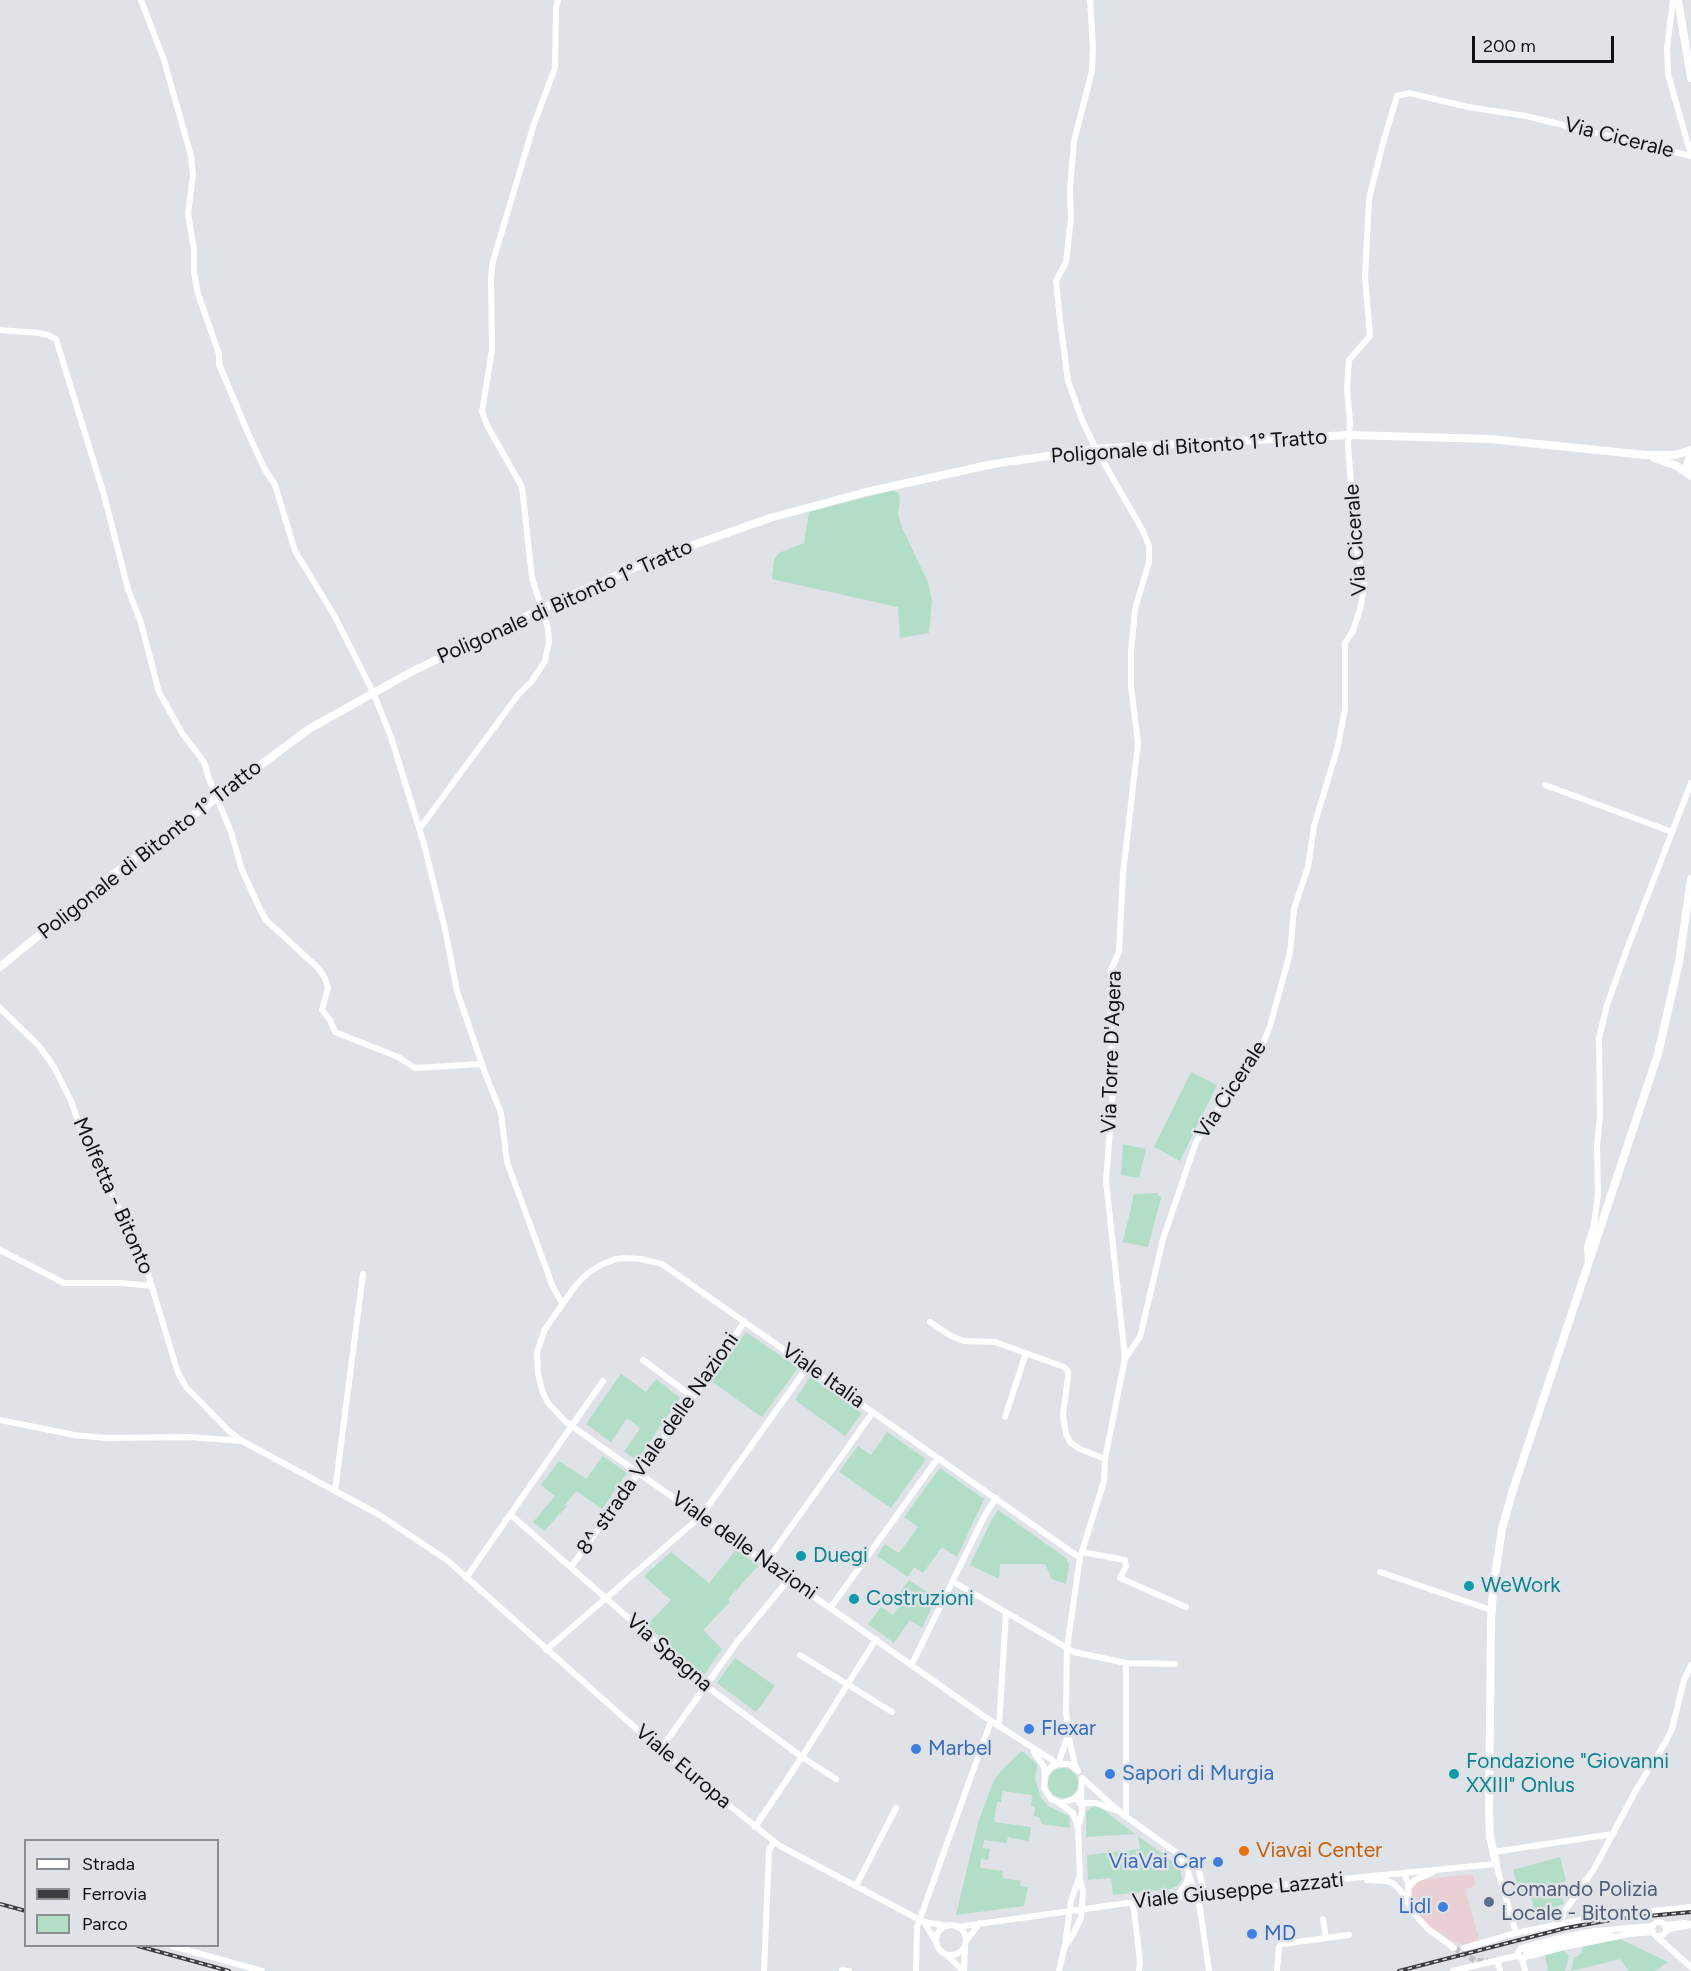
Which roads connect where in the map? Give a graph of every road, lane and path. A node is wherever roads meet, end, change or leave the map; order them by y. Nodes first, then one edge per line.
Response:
1 (141, 0) edge
2 (558, 0) edge
3 (1090, 0) edge
4 (1673, 0) edge
5 (1678, 0) edge
6 (1691, 78) edge
7 (1691, 155) edge
8 (0, 330) edge
9 (1349, 435) junction
10 (1096, 449) junction
11 (1691, 452) edge
12 (1646, 455) junction
13 (1691, 476) edge
14 (541, 609) junction
15 (373, 692) junction
16 (1691, 783) edge
17 (1545, 785) dead end
18 (217, 797) junction
19 (420, 828) junction
20 (1672, 832) junction
21 (1691, 879) edge
22 (0, 967) edge
23 (0, 1010) edge
24 (481, 1064) junction
25 (0, 1250) edge
26 (1588, 1265) junction
27 (363, 1274) dead end
28 (152, 1286) junction
29 (562, 1303) junction
30 (745, 1321) junction
31 (930, 1322) dead end
32 (1026, 1353) junction
33 (1125, 1358) junction
34 (643, 1360) dead end
35 (808, 1366) junction
36 (603, 1381) dead end
37 (693, 1397) junction
38 (873, 1412) junction
39 (1005, 1417) dead end
40 (0, 1420) edge
41 (572, 1426) junction
42 (242, 1441) junction
43 (938, 1458) junction
44 (1105, 1459) junction
45 (639, 1473) junction
46 (335, 1491) junction
47 (996, 1498) junction
48 (511, 1515) junction
49 (701, 1516) junction
50 (1081, 1555) junction
51 (766, 1562) junction
52 (571, 1567) junction
53 (1380, 1572) dead end
54 (466, 1578) junction
55 (790, 1578) junction
56 (953, 1582) junction
57 (606, 1598) junction
58 (831, 1607) junction
59 (1186, 1607) dead end
60 (1491, 1610) junction
61 (1006, 1613) junction
62 (876, 1639) junction
63 (1067, 1648) junction
64 (546, 1650) junction
65 (800, 1655) dead end
66 (1126, 1662) junction
67 (912, 1664) junction
68 (1175, 1664) dead end
69 (1691, 1665) edge
70 (847, 1685) junction
71 (706, 1686) junction
72 (892, 1712) dead end
73 (991, 1721) junction
74 (999, 1727) junction
75 (1068, 1734) junction
76 (1031, 1748) junction
77 (660, 1750) junction
78 (802, 1757) junction
79 (1057, 1765) junction
80 (1078, 1771) junction
81 (1045, 1775) junction
82 (1082, 1778) junction
83 (836, 1779) dead end
84 (1081, 1792) junction
85 (1061, 1802) junction
86 (1082, 1803) junction
87 (896, 1808) dead end
88 (1124, 1814) junction
89 (755, 1827) junction
90 (1078, 1827) junction
91 (1613, 1834) junction
92 (774, 1842) junction
93 (1493, 1852) junction
94 (1178, 1854) junction
95 (1496, 1864) junction
96 (1439, 1869) junction
97 (1404, 1873) junction
98 (1080, 1875) junction
99 (1189, 1875) junction
100 (1351, 1878) junction
101 (856, 1886) junction
102 (1408, 1890) junction
103 (1202, 1894) junction
104 (1175, 1898) junction
105 (1133, 1902) junction
106 (1409, 1904) junction
107 (1691, 1907) edge
108 (1082, 1908) junction
109 (1070, 1910) junction
110 (1323, 1918) dead end
111 (922, 1920) junction
112 (980, 1923) junction
113 (1560, 1924) junction
114 (1691, 1925) edge
115 (948, 1926) junction
116 (957, 1927) junction
117 (1665, 1928) junction
118 (1626, 1931) junction
119 (1654, 1931) junction
120 (1516, 1933) junction
121 (1349, 1935) dead end
122 (1326, 1938) junction
123 (965, 1944) junction
124 (937, 1945) junction
125 (1065, 1945) junction
126 (176, 1947) edge
127 (1454, 1948) tunnel mouth
128 (1464, 1948) dead end
129 (1526, 1952) dead end
130 (946, 1954) junction
131 (1519, 1957) junction
132 (1497, 1960) junction
133 (1482, 1967) edge
134 (1691, 1967) edge
135 (842, 1970) edge
136 (262, 1971) edge
137 (764, 1971) edge
138 (849, 1971) edge
139 (916, 1971) edge
140 (963, 1971) edge
141 (1059, 1971) edge
142 (1139, 1971) edge
143 (1209, 1971) edge
144 (1277, 1971) edge
145 (1453, 1971) edge
146 (1500, 1971) edge
147 (1525, 1971) edge

1 - 15 street
2 - 14 street
3 - 10 street, Via Torre D'Agera
4 - 7 street, Via Cicerale
5 - 6 main road
7 - 9 street, Via Cicerale
8 - 18 street
9 - 10 main road, Poligonale di Bitonto 1° Tratto
9 - 12 main road, Poligonale di Bitonto 1° Tratto
9 - 33 street, Via Cicerale
10 - 14 main road, Poligonale di Bitonto 1° Tratto
10 - 33 street, Via Torre D'Agera
11 - 12 main road
11 - 13 main road
12 - 13 main road
14 - 15 main road, Poligonale di Bitonto 1° Tratto
14 - 19 street
15 - 18 main road, Poligonale di Bitonto 1° Tratto
15 - 19 street
16 - 20 street
17 - 20 street
18 - 22 main road, Poligonale di Bitonto 1° Tratto
18 - 24 street
19 - 24 street
20 - 26 street
21 - 26 main road
23 - 28 street, Molfetta - Bitonto
24 - 29 street
25 - 28 street
26 - 60 main road
27 - 46 street
28 - 42 street, Molfetta - Bitonto
29 - 30 street, Viale Italia
29 - 41 street, Viale delle Nazioni
30 - 35 street, Viale Italia
30 - 37 street, 8^ strada Viale delle Nazioni
31 - 32 street
32 - 39 street
32 - 44 street
33 - 44 street, Via Torre D'Agera
34 - 37 street
35 - 38 street, Viale Italia
35 - 49 street
36 - 41 street
37 - 45 street, 8^ strada Viale delle Nazioni
38 - 43 street, Viale Italia
38 - 51 street
40 - 42 street
41 - 45 street, Viale delle Nazioni
41 - 48 street
42 - 46 street, Viale Europa
43 - 47 street, Viale Italia
43 - 58 street
44 - 50 street, Via Torre D'Agera
45 - 49 street, Viale delle Nazioni
45 - 52 street, 8^ strada Viale delle Nazioni
46 - 54 street, Viale Europa
47 - 50 street, Viale Italia
47 - 56 street
48 - 52 street, Via Spagna
48 - 54 street
49 - 51 street, Viale delle Nazioni
49 - 57 street
50 - 59 street
50 - 63 street, Via Torre D'Agera
51 - 55 street, Viale delle Nazioni
52 - 57 street, Via Spagna
53 - 60 street
54 - 64 street, Viale Europa
55 - 58 street, Viale delle Nazioni
55 - 71 street
56 - 61 street
56 - 67 street
57 - 64 street
57 - 71 street, Via Spagna
58 - 62 street, Viale delle Nazioni
60 - 93 main road
61 - 63 street
61 - 74 street
62 - 67 street, Viale delle Nazioni
62 - 70 street
63 - 66 street
63 - 75 street, Via Torre D'Agera
64 - 77 street, Viale Europa
65 - 70 street
66 - 68 street
66 - 88 street
67 - 73 street, Viale delle Nazioni
69 - 91 street
70 - 72 street
70 - 78 street
71 - 77 street
71 - 78 street, Via Spagna
73 - 74 street, Viale delle Nazioni
73 - 111 street
74 - 76 street, Viale delle Nazioni
75 - 79 street
75 - 80 street
76 - 79 street, Viale delle Nazioni
76 - 81 street, Viale delle Nazioni
77 - 89 street, Viale Europa
78 - 83 street, Via Spagna
78 - 89 street
79 - 80 street
79 - 81 street
80 - 82 street
81 - 85 street
82 - 84 street
82 - 88 street
84 - 85 street
84 - 86 street
85 - 86 street
85 - 90 street
86 - 88 street
86 - 90 street
87 - 101 street
88 - 94 street
89 - 92 street, Viale Europa
90 - 98 street
91 - 93 street
91 - 113 street
92 - 101 street, Viale Europa
92 - 137 street
93 - 95 main road
94 - 99 street
94 - 103 street
95 - 96 street, Viale Giuseppe Lazzati
95 - 120 street
96 - 97 street, Viale Giuseppe Lazzati
96 - 102 street
97 - 100 street, Viale Giuseppe Lazzati
97 - 102 street
97 - 106 street
98 - 108 street
98 - 109 street
99 - 103 street
99 - 104 street
100 - 103 street, Viale Giuseppe Lazzati
100 - 106 street
101 - 111 street, Viale Europa
102 - 106 street
103 - 104 street, Viale Giuseppe Lazzati
103 - 143 street
104 - 105 street, Viale Giuseppe Lazzati
105 - 108 street, Viale Giuseppe Lazzati
105 - 142 street
106 - 127 street
107 - 113 street
108 - 109 street, Viale Giuseppe Lazzati
108 - 125 street
109 - 112 street, Viale Giuseppe Lazzati
109 - 125 street
110 - 122 street
111 - 115 street, Viale Europa
111 - 124 street
111 - 139 street
112 - 116 street, Viale Giuseppe Lazzati
112 - 123 street
113 - 120 street
114 - 117 street
115 - 116 street
115 - 124 street
116 - 123 street
117 - 119 street
117 - 119 street
118 - 119 street
118 - 129 street
118 - 131 street
119 - 134 street
120 - 128 street
121 - 122 street
122 - 144 street
123 - 130 street
123 - 140 street
124 - 130 street
125 - 141 street
126 - 136 street
130 - 140 street
131 - 132 street
131 - 147 street
132 - 133 street
132 - 146 street
133 - 145 street
135 - 138 street

